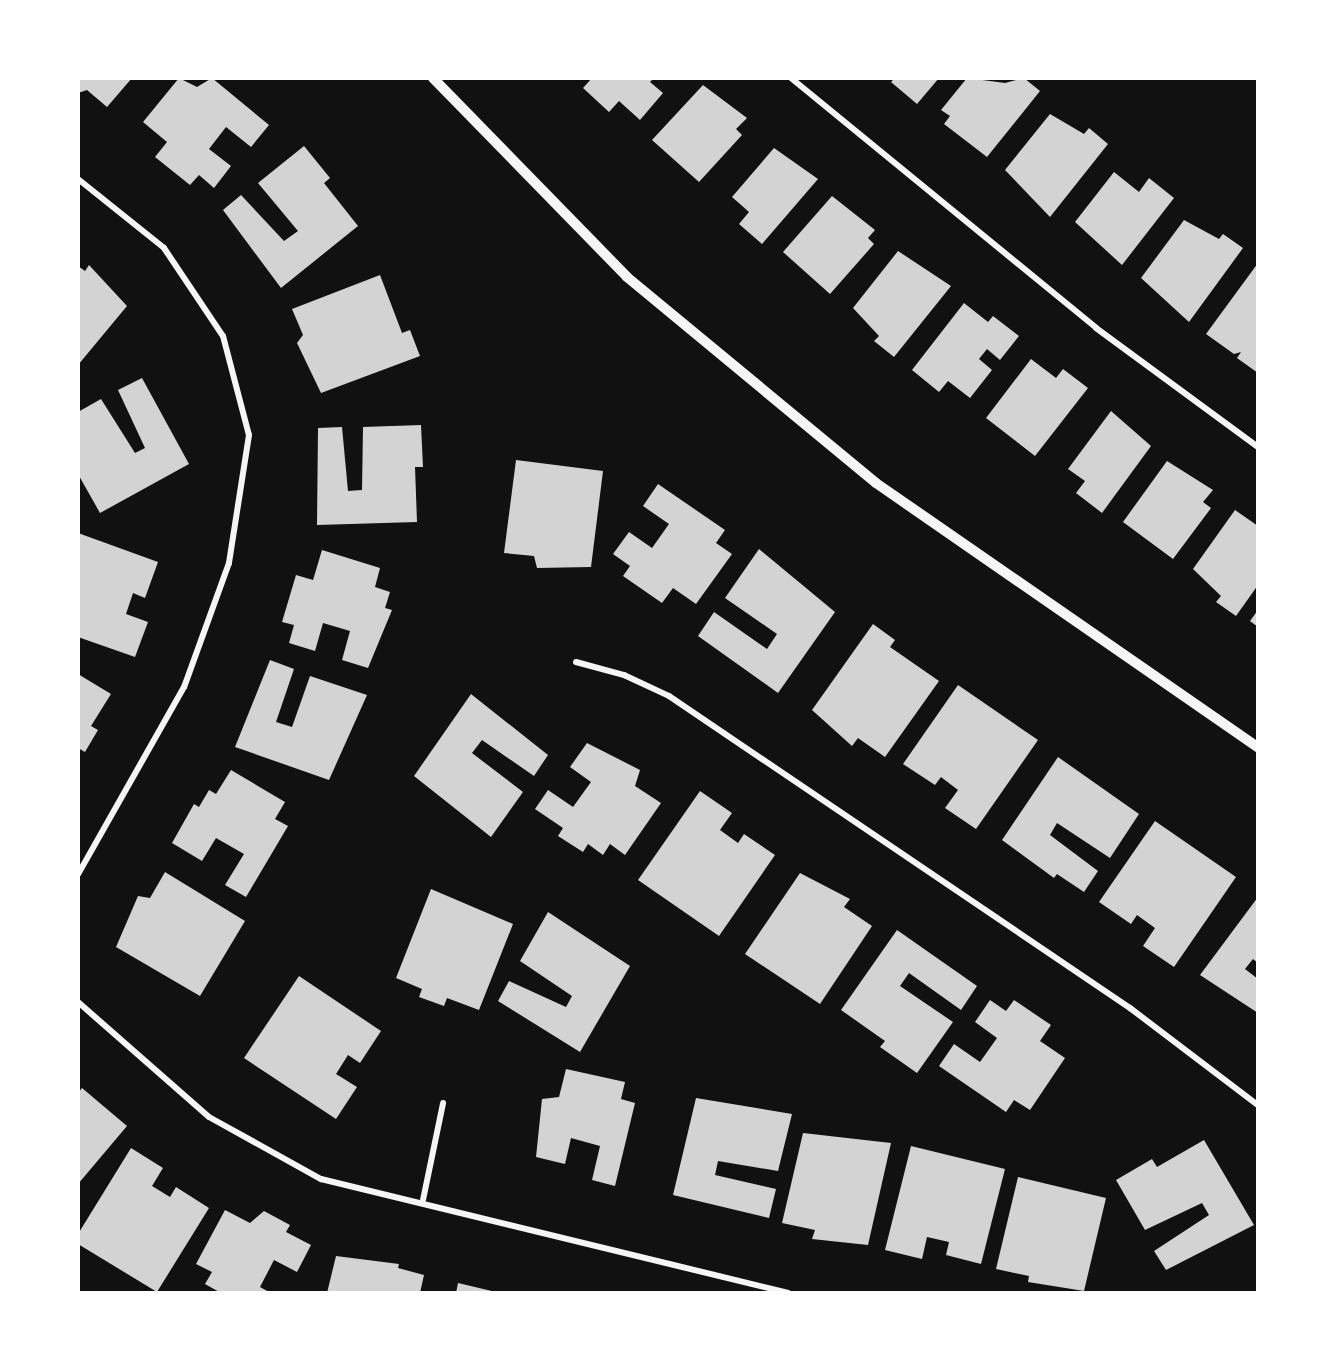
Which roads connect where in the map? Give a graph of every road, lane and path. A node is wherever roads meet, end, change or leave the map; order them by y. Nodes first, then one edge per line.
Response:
1 (433, 78) edge
2 (791, 78) edge
3 (78, 179) edge
4 (1258, 447) edge
5 (576, 662) dead end
6 (1258, 748) edge
7 (78, 874) edge
8 (78, 1002) edge
9 (443, 1103) dead end
10 (1258, 1105) edge
11 (423, 1200) junction
12 (788, 1293) edge

1 - 6 street
2 - 4 street
3 - 7 street
5 - 10 street
8 - 11 street
9 - 11 street
11 - 12 street

